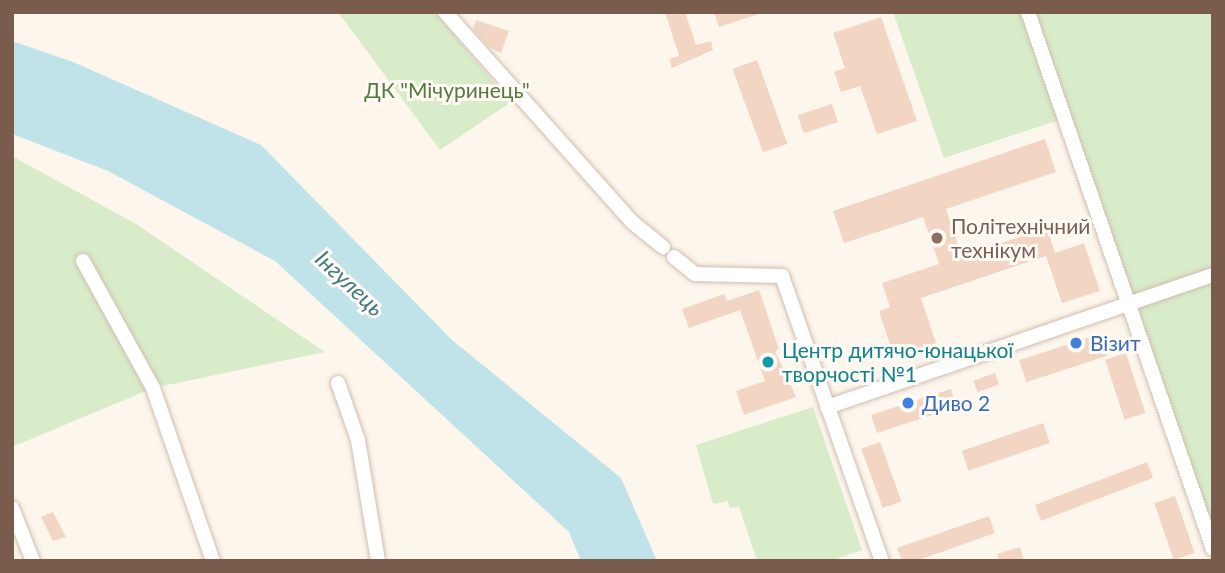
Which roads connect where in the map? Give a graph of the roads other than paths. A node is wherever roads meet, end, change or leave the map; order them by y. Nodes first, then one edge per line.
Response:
1 (1028, 12) edge
2 (449, 17) edge
3 (83, 261) dead end
4 (1213, 275) edge
5 (1129, 305) junction
6 (338, 383) dead end
7 (827, 407) junction
8 (12, 508) edge
9 (1213, 550) edge
10 (33, 561) edge
11 (213, 561) edge
12 (378, 561) edge
13 (882, 561) edge

1 - 5 street
2 - 7 street
3 - 11 street
4 - 5 street
5 - 7 street
5 - 9 street
6 - 12 street
7 - 13 street
8 - 10 street

